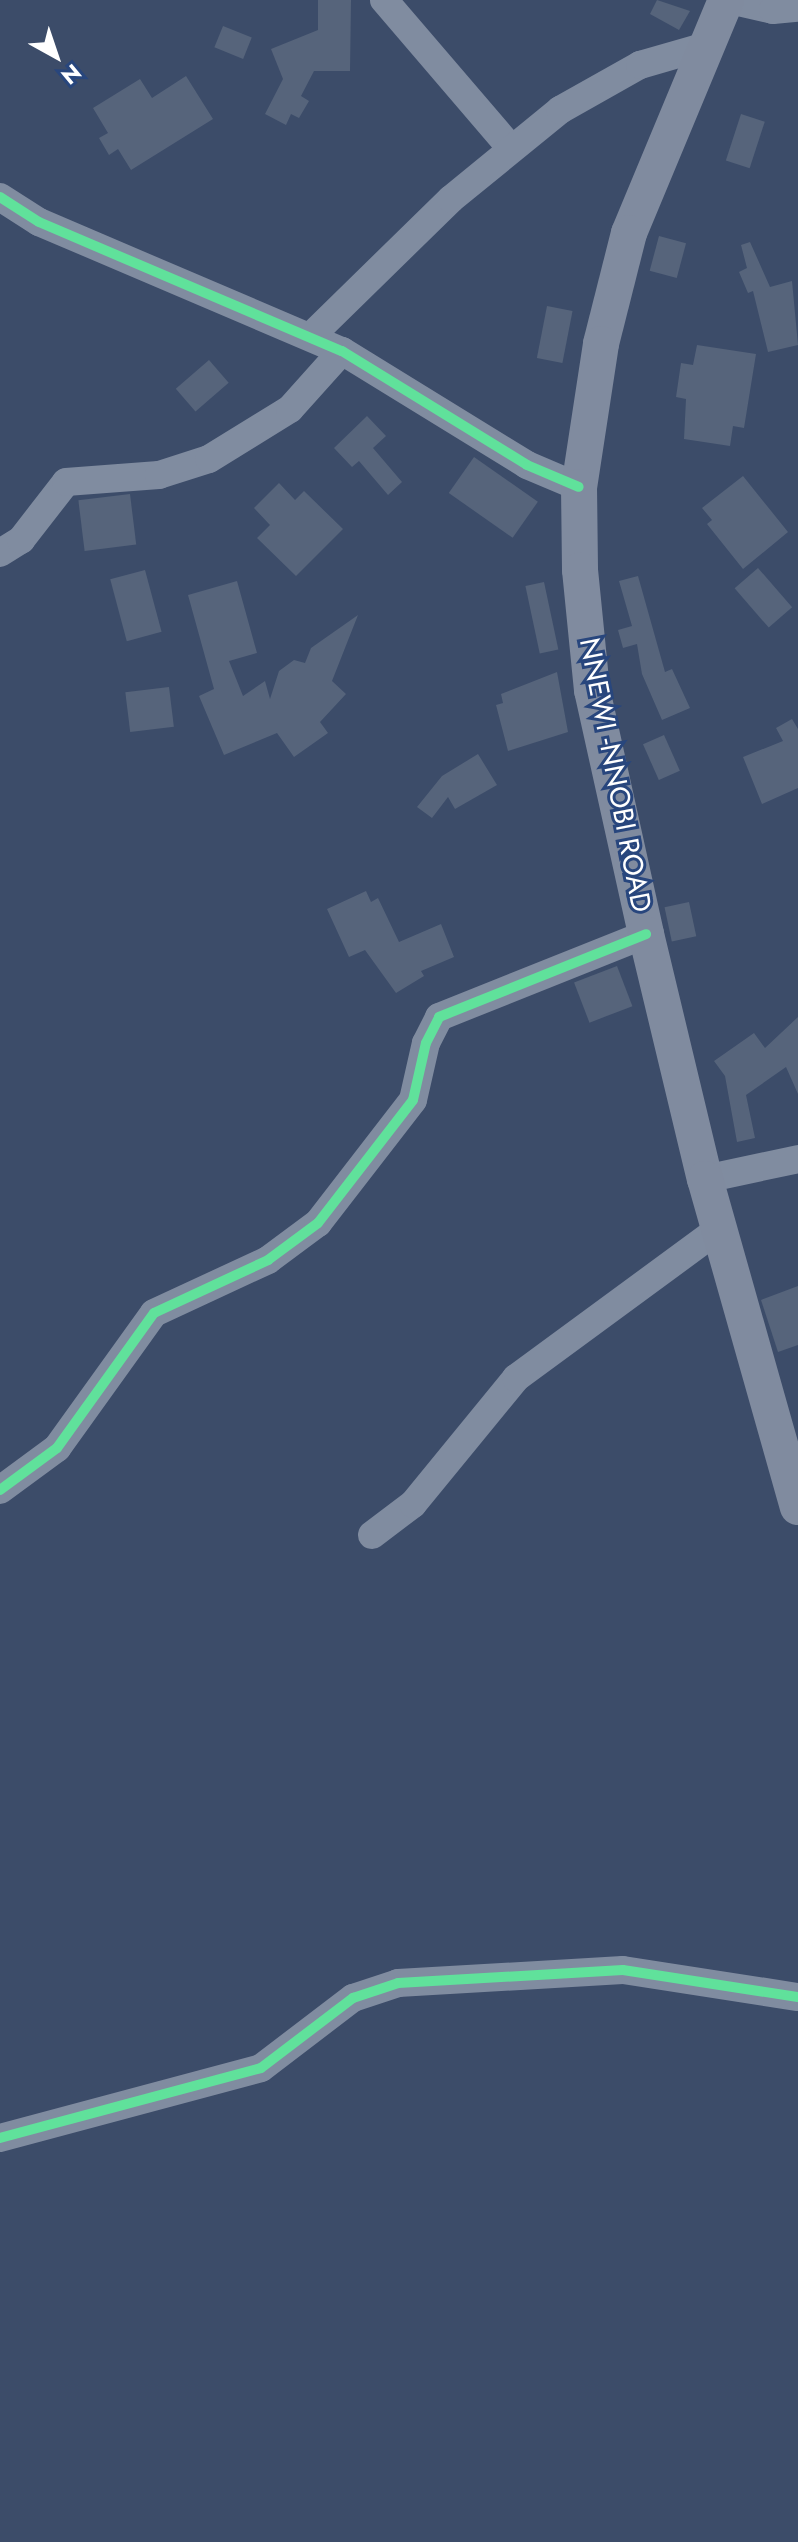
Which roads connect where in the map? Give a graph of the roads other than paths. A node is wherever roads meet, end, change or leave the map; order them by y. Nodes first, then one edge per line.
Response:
1 (384, 0) edge
2 (728, 0) edge
3 (798, 8) edge
4 (706, 46) junction
5 (511, 148) junction
6 (0, 197) edge
7 (310, 337) junction
8 (342, 351) junction
9 (579, 487) junction
10 (0, 553) edge
11 (646, 934) junction
12 (798, 1159) edge
13 (705, 1179) junction
14 (719, 1229) junction
15 (0, 1490) edge
16 (798, 1507) edge
17 (372, 1535) dead end
18 (798, 1997) edge
19 (0, 2138) edge

1 - 5 street
2 - 3 street
2 - 4 main road, NNEWI -NNOBI ROAD
4 - 5 street
4 - 9 main road, NNEWI -NNOBI ROAD
5 - 7 street
6 - 7 street
7 - 8 street
8 - 9 street
8 - 10 street
9 - 11 main road, NNEWI -NNOBI ROAD
11 - 13 main road, NNEWI -NNOBI ROAD
11 - 15 street
12 - 13 street
13 - 14 main road, NNEWI -NNOBI ROAD
14 - 16 main road, NNEWI -NNOBI ROAD
14 - 17 street
18 - 19 street

